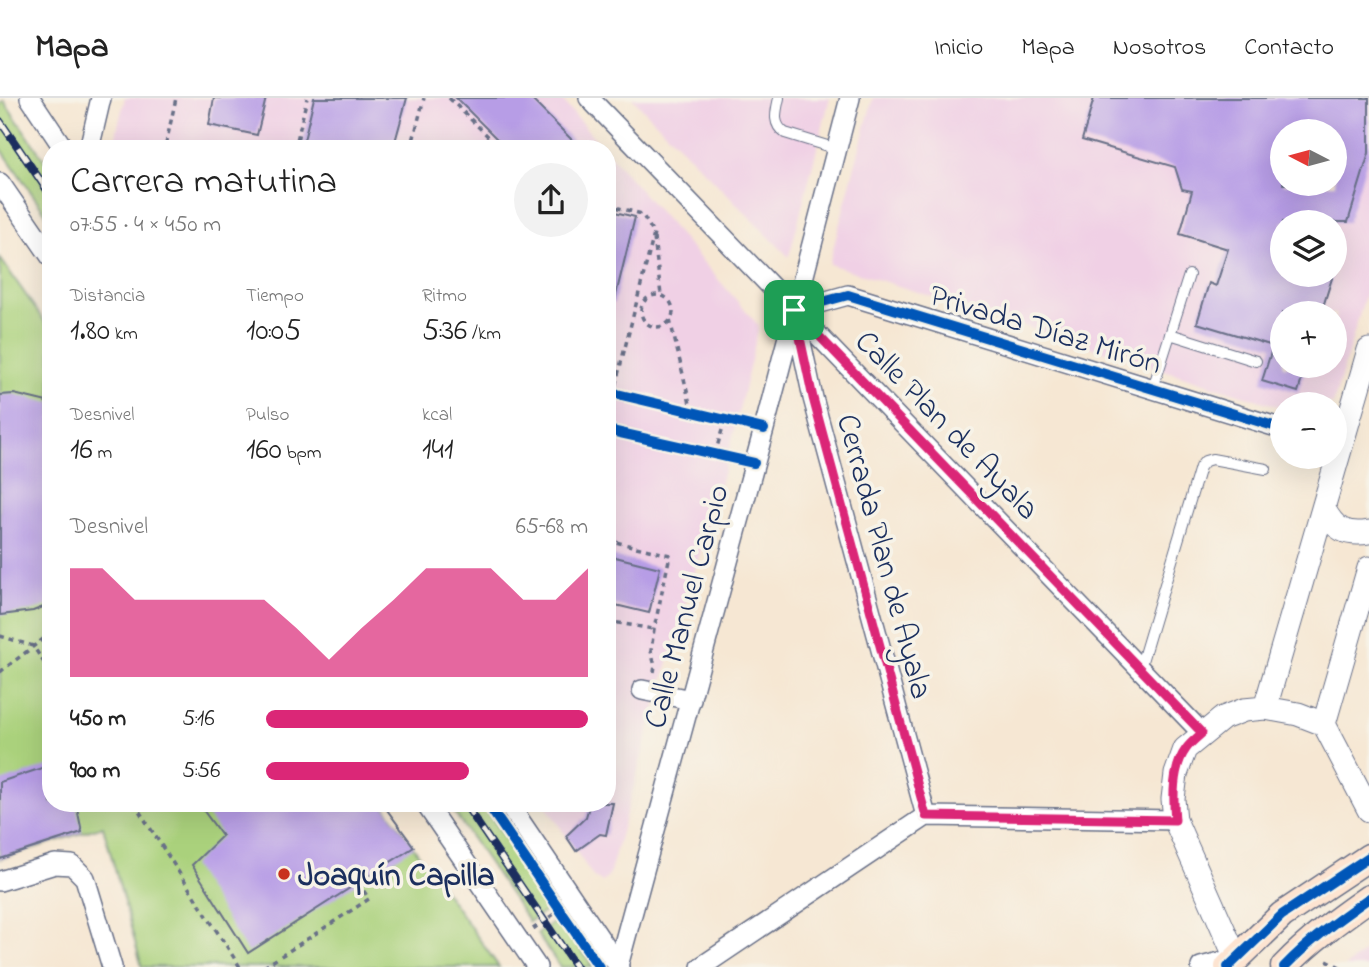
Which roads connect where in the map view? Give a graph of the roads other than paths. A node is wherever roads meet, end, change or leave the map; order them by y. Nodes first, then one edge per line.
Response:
1 (30, 98) edge
2 (101, 98) edge
3 (589, 98) edge
4 (779, 98) edge
5 (850, 98) edge
6 (58, 140) edge
7 (91, 140) edge
8 (837, 149) junction
9 (0, 183) edge
10 (0, 201) edge
11 (19, 210) junction
12 (42, 244) edge
13 (1189, 275) dead end
14 (794, 310) junction
15 (1170, 334) junction
16 (1369, 350) edge
17 (1256, 361) dead end
18 (1153, 388) junction
19 (1347, 418) edge
20 (1270, 425) edge
21 (1266, 469) dead end
22 (1333, 469) edge
23 (1324, 509) junction
24 (1369, 533) edge
25 (1369, 568) edge
26 (1140, 668) junction
27 (646, 691) road end
28 (691, 700) junction
29 (1265, 708) junction
30 (1324, 724) junction
31 (1202, 733) junction
32 (1369, 810) edge
33 (431, 812) edge
34 (514, 812) edge
35 (926, 816) junction
36 (1175, 820) junction
37 (1369, 857) edge
38 (0, 881) edge
39 (1369, 898) edge
40 (1232, 962) edge
41 (111, 967) edge
42 (537, 967) edge
43 (618, 967) edge
44 (701, 967) edge
45 (1201, 967) edge
46 (1284, 967) edge

1 - 6 street
2 - 7 street
3 - 14 street, Calle Plan de Ayala
4 - 8 lane
5 - 8 street, Calle Manuel Carpio
8 - 14 street, Calle Manuel Carpio
9 - 11 street
10 - 11 street
11 - 12 street
13 - 15 lane
14 - 18 street, Privada Díaz Mirón
14 - 26 street, Calle Plan de Ayala
14 - 28 street, Calle Manuel Carpio
14 - 35 street, Cerrada Plan de Ayala
15 - 17 lane
15 - 18 lane
16 - 19 street
18 - 20 street, Privada Díaz Mirón
21 - 26 lane
22 - 23 street
23 - 24 street
23 - 29 street
25 - 30 street
26 - 31 street, Calle Plan de Ayala
27 - 28 street
28 - 43 street, Calle Manuel Carpio
29 - 30 street
29 - 31 street
30 - 32 street
31 - 36 street
33 - 42 street
34 - 43 street
35 - 36 street
35 - 44 street
36 - 40 street
37 - 40 main road
38 - 41 street
39 - 46 main road
40 - 45 street

